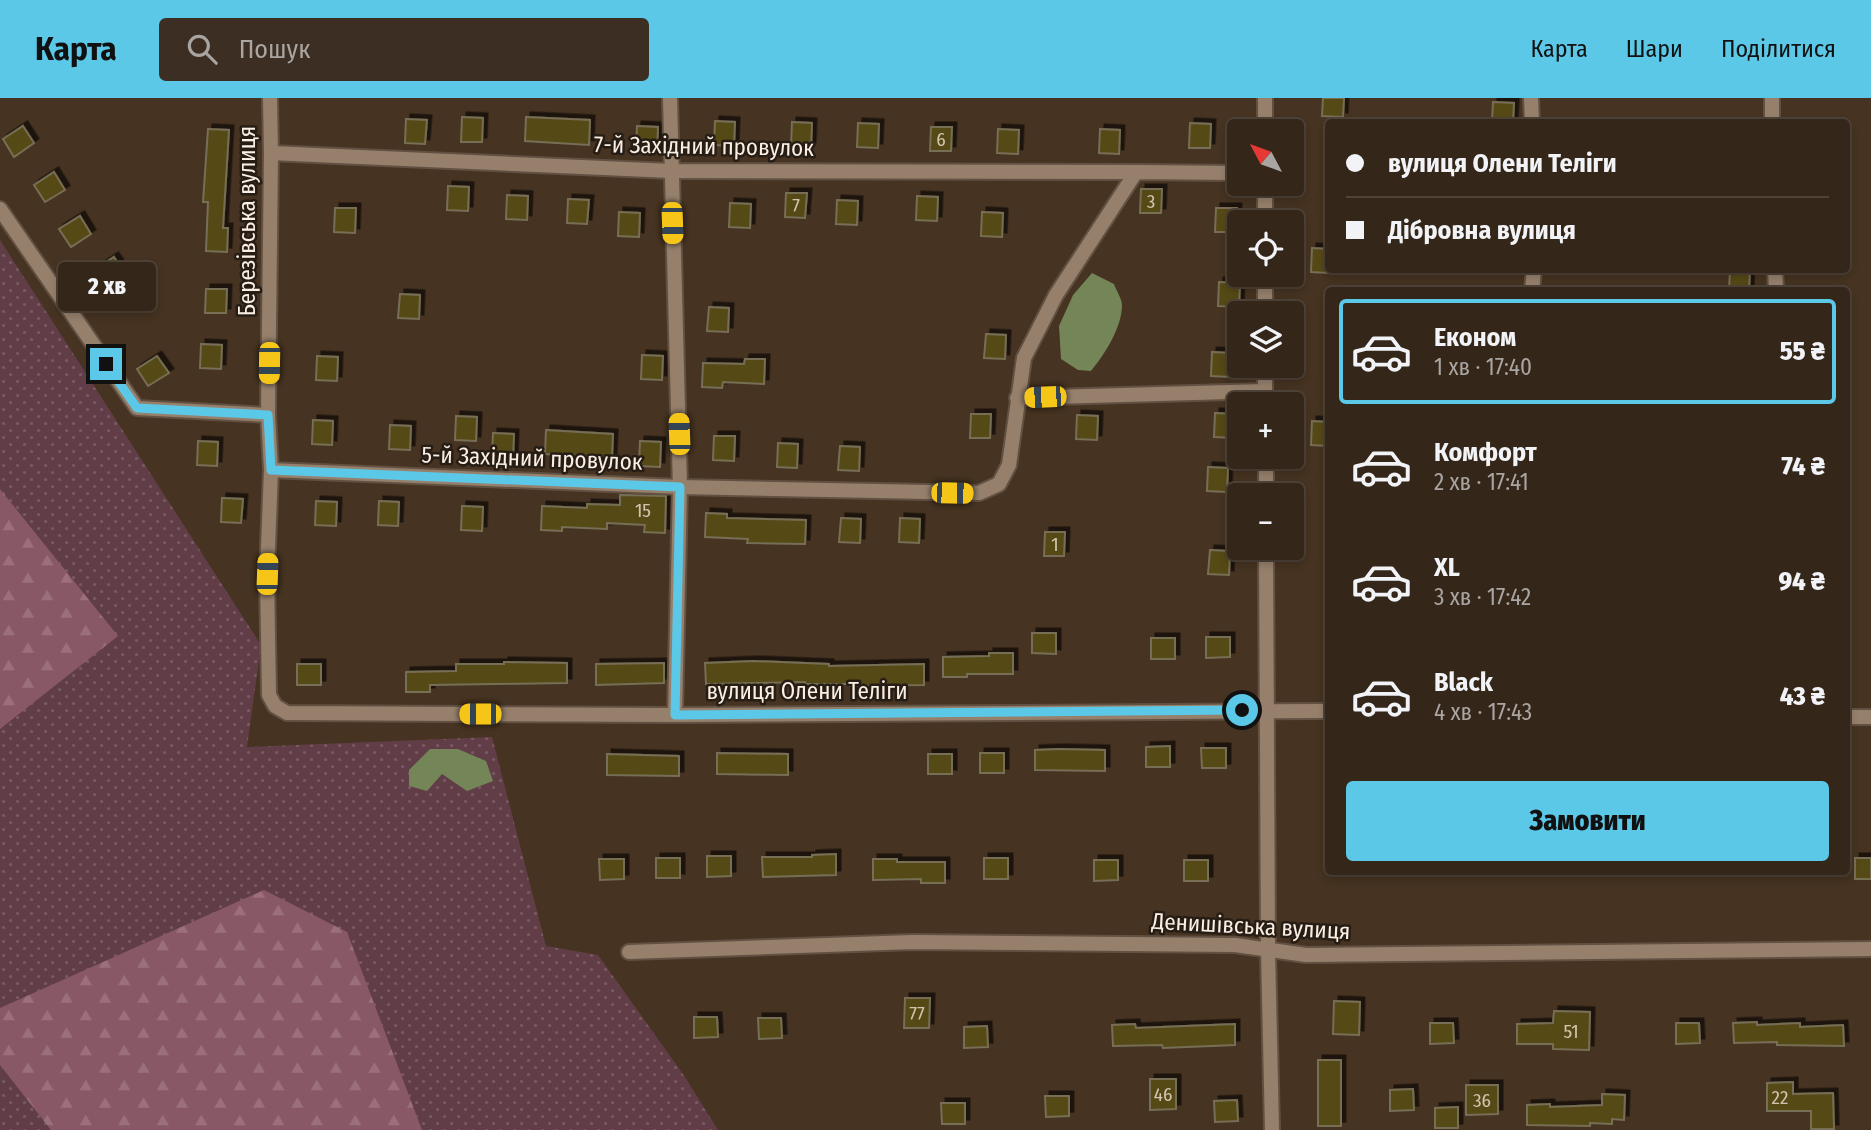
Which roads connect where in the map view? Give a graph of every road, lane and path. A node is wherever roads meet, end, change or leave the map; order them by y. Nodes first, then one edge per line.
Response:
1 (270, 98) edge
2 (670, 98) edge
3 (1265, 98) edge
4 (1531, 98) edge
5 (1772, 98) edge
6 (1265, 119) edge
7 (1532, 119) edge
8 (1772, 119) edge
9 (271, 153) junction
10 (671, 171) junction
11 (1136, 172) junction
12 (1227, 173) edge
13 (0, 209) edge
14 (1227, 397) edge
15 (1017, 398) junction
16 (268, 415) junction
17 (271, 470) junction
18 (680, 487) junction
19 (1266, 560) edge
20 (1266, 710) junction
21 (1325, 711) edge
22 (287, 713) joint
23 (675, 715) junction
24 (1850, 717) edge
25 (1871, 717) edge
26 (1871, 949) edge
27 (1268, 950) junction
28 (629, 952) dead end
29 (1272, 1130) edge

1 - 9 street, Березівська вулиця
2 - 10 street
3 - 6 street
4 - 7 street
5 - 8 street
9 - 10 street, 7-й Західний провулок
9 - 16 street, Березівська вулиця
10 - 11 street, 7-й Західний провулок
10 - 18 street
11 - 12 street, 7-й Західний провулок
11 - 15 street
13 - 16 street
14 - 15 street
15 - 18 street, 5-й Західний провулок
16 - 17 street, Березівська вулиця
17 - 18 street, 5-й Західний провулок
17 - 22 street, Березівська вулиця
18 - 23 street
19 - 20 street
20 - 21 street, вулиця Олени Теліги
20 - 23 street, вулиця Олени Теліги
20 - 27 street
22 - 23 street, вулиця Олени Теліги
24 - 25 street
26 - 27 street, Денишівська вулиця
27 - 28 street, Денишівська вулиця
27 - 29 street

